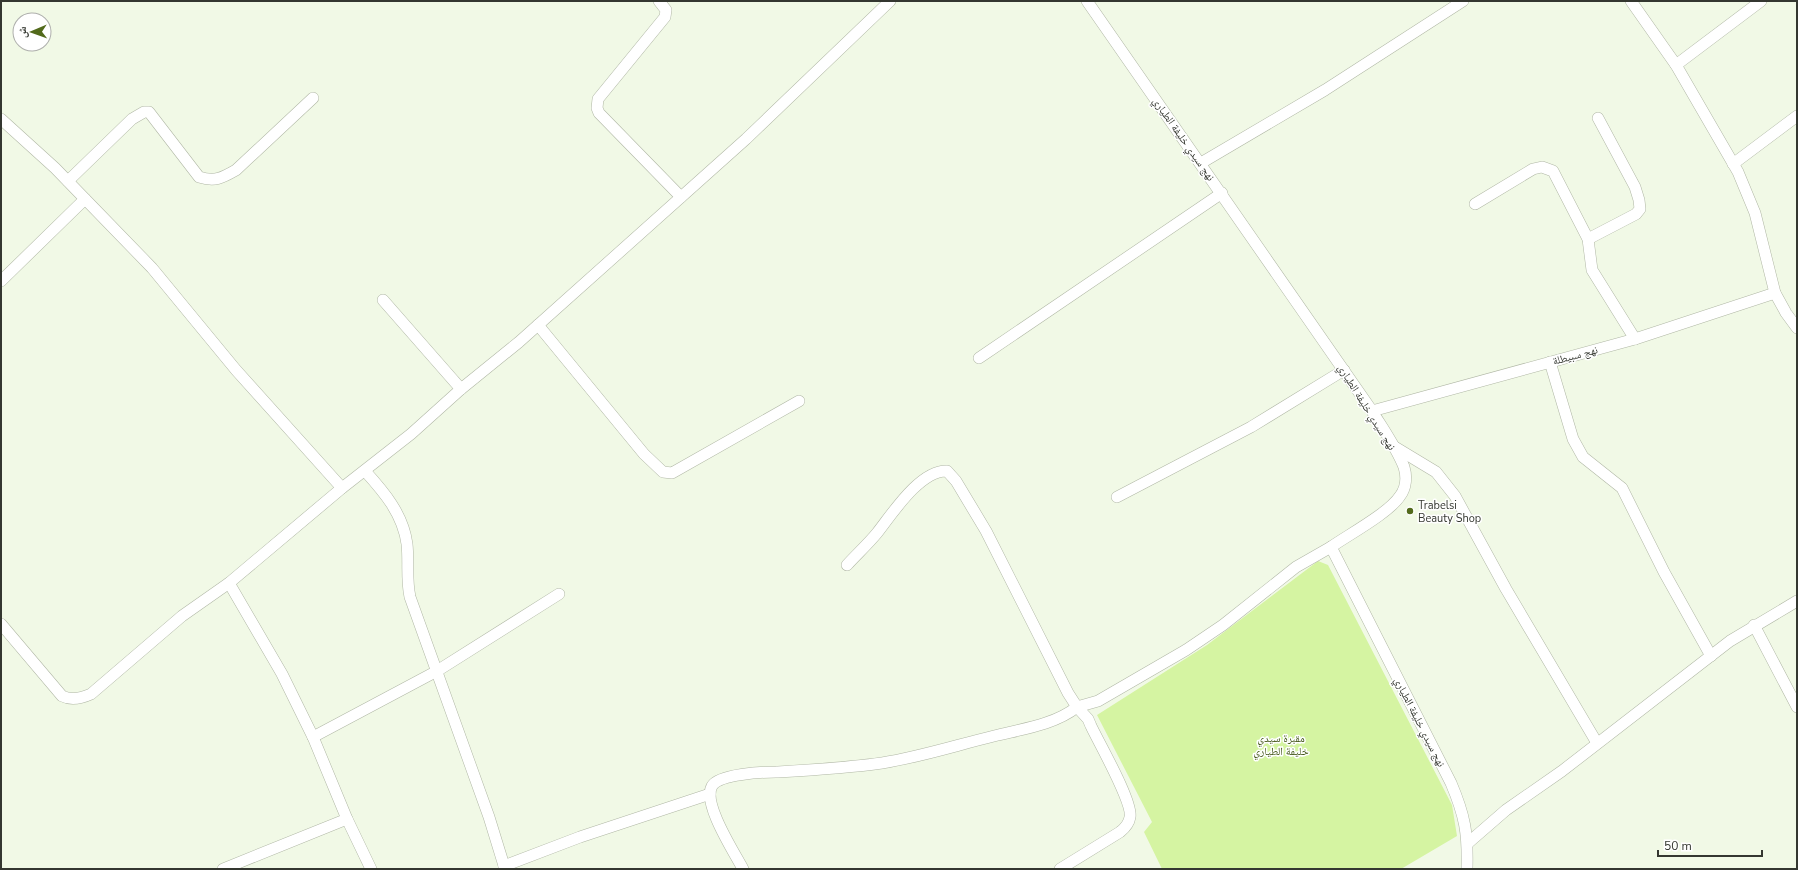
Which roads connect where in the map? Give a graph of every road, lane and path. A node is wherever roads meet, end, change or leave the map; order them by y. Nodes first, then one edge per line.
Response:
1 (659, 1) edge
2 (890, 1) edge
3 (1087, 1) edge
4 (1463, 1) edge
5 (1631, 1) edge
6 (1761, 1) edge
7 (1676, 65) junction
8 (313, 98) dead end
9 (1797, 116) edge
10 (1598, 118) dead end
11 (1, 120) edge
12 (1201, 163) junction
13 (1733, 164) junction
14 (68, 181) junction
15 (1222, 193) junction
16 (681, 197) junction
17 (86, 199) junction
18 (1475, 204) dead end
19 (1588, 239) junction
20 (1, 281) edge
21 (1775, 293) junction
22 (383, 300) dead end
23 (538, 325) junction
24 (1797, 328) edge
25 (1635, 339) junction
26 (979, 358) dead end
27 (1550, 362) junction
28 (1344, 370) junction
29 (461, 389) junction
30 (800, 401) dead end
31 (1372, 411) junction
32 (1393, 446) junction
33 (364, 471) junction
34 (342, 488) junction
35 (1117, 497) dead end
36 (1331, 547) junction
37 (848, 565) dead end
38 (229, 583) junction
39 (559, 594) dead end
40 (1797, 601) edge
41 (1, 624) edge
42 (1754, 625) junction
43 (1711, 656) junction
44 (437, 671) junction
45 (1076, 707) junction
46 (1797, 707) edge
47 (313, 737) junction
48 (1597, 743) junction
49 (710, 794) junction
50 (347, 818) junction
51 (1468, 843) junction
52 (504, 868) edge
53 (223, 869) edge
54 (371, 869) edge
55 (743, 869) edge
56 (1060, 869) edge
57 (1467, 869) edge

1 - 16 street
2 - 16 street
3 - 12 street, نهج سيدي خليفة الطياري
4 - 12 street
5 - 7 street
6 - 7 street
7 - 13 street
8 - 14 street
9 - 13 street
10 - 19 street
11 - 14 street
12 - 15 street, نهج سيدي خليفة الطياري
13 - 21 street
14 - 17 street
15 - 26 street
15 - 28 street, نهج سيدي خليفة الطياري
16 - 23 street
17 - 20 street
17 - 34 street
18 - 19 street
19 - 25 street
21 - 24 street
21 - 25 street, نهج سبيطلة
22 - 29 street
23 - 29 street
23 - 30 street
25 - 27 street, نهج سبيطلة
27 - 31 street, نهج سبيطلة
27 - 43 street
28 - 31 street, نهج سيدي خليفة الطياري
28 - 35 street
29 - 33 street
31 - 32 street, نهج سيدي خليفة الطياري
32 - 36 street, نهج سيدي خليفة الطياري
32 - 48 street
33 - 34 street
33 - 44 street
34 - 38 street
36 - 45 street
36 - 51 street, نهج سيدي خليفة الطياري
37 - 45 street
38 - 41 street
38 - 47 street
39 - 44 street
40 - 42 street
42 - 43 street
42 - 46 street
43 - 48 street
44 - 47 street
44 - 52 street
45 - 49 street
45 - 56 street
47 - 50 street
48 - 51 street
49 - 52 street
49 - 55 street
50 - 53 street
50 - 54 street
51 - 57 street, نهج سيدي خليفة الطياري

